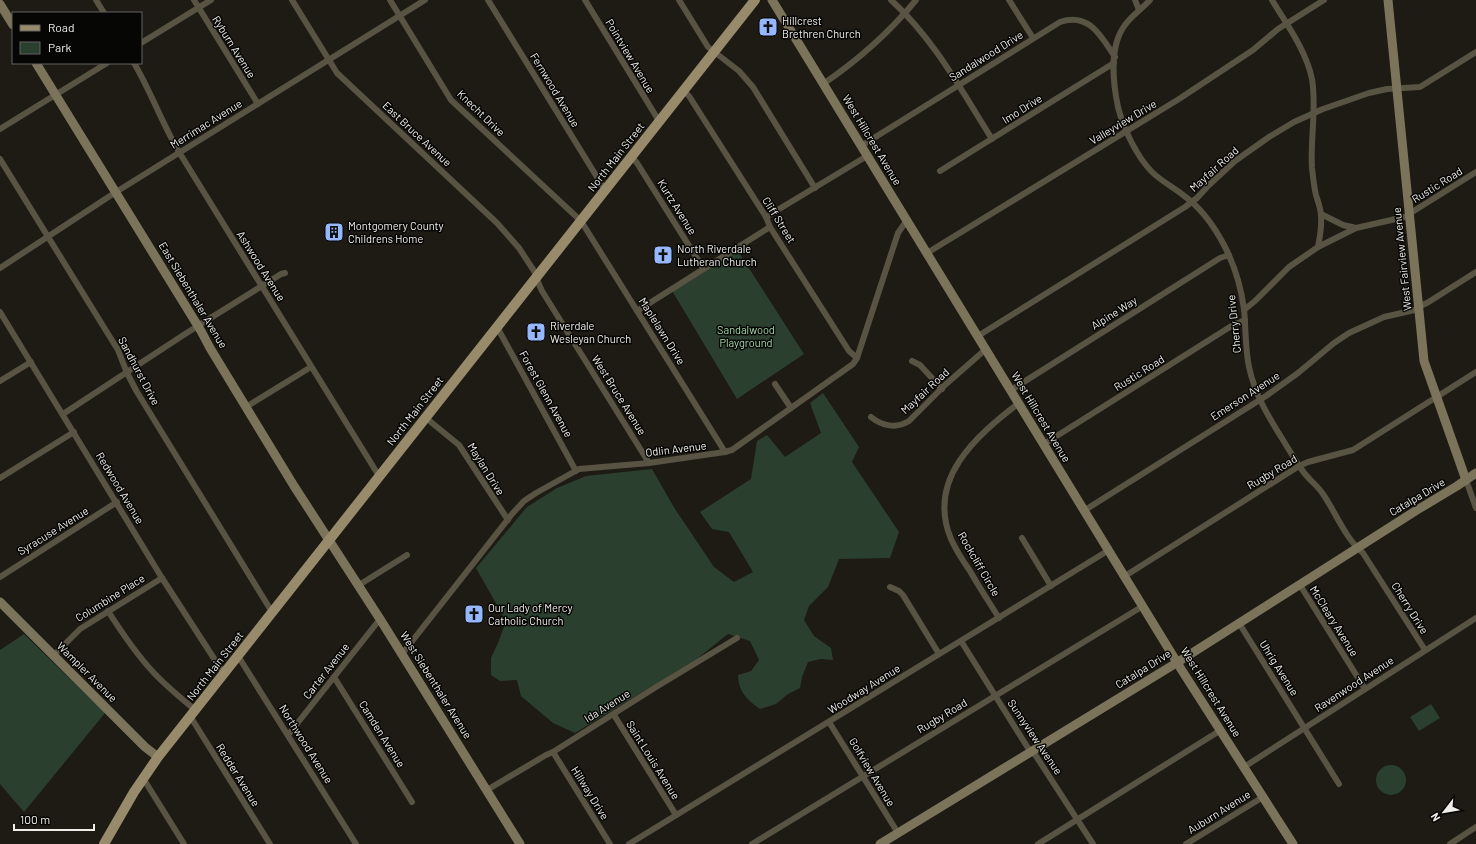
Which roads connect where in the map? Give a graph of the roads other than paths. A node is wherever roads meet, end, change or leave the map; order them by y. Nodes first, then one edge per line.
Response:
1 (96, 0) edge
2 (194, 0) edge
3 (211, 0) edge
4 (292, 0) edge
5 (390, 0) edge
6 (425, 0) edge
7 (488, 0) edge
8 (585, 0) edge
9 (679, 0) edge
10 (755, 0) edge
11 (772, 0) edge
12 (891, 0) edge
13 (916, 0) edge
14 (1009, 0) edge
15 (1135, 0) edge
16 (1150, 0) edge
17 (1272, 0) edge
18 (1324, 0) edge
19 (1388, 0) edge
20 (0, 4) edge
21 (198, 8) junction
22 (1140, 10) junction
23 (103, 12) edge
24 (905, 13) junction
25 (400, 15) junction
26 (12, 23) edge
27 (1286, 24) junction
28 (1033, 38) junction
29 (142, 42) edge
30 (713, 52) junction
31 (1476, 52) edge
32 (328, 60) junction
33 (1115, 60) junction
34 (37, 64) edge
35 (105, 64) edge
36 (135, 64) edge
37 (823, 84) junction
38 (958, 85) junction
39 (1396, 89) junction
40 (684, 91) junction
41 (56, 95) junction
42 (258, 104) junction
43 (1313, 113) junction
44 (659, 122) junction
45 (0, 129) edge
46 (1126, 132) junction
47 (992, 139) junction
48 (861, 146) junction
49 (179, 152) junction
50 (632, 156) junction
51 (867, 156) junction
52 (0, 159) edge
53 (940, 172) dead end
54 (1476, 172) edge
55 (814, 188) junction
56 (605, 190) junction
57 (116, 192) junction
58 (1192, 202) junction
59 (1321, 214) junction
60 (1409, 215) junction
61 (766, 217) junction
62 (907, 220) junction
63 (581, 221) junction
64 (770, 227) junction
65 (1356, 228) junction
66 (48, 237) junction
67 (1318, 246) junction
68 (927, 253) junction
69 (1229, 255) junction
70 (0, 268) edge
71 (703, 268) junction
72 (1476, 272) edge
73 (285, 273) dead end
74 (537, 277) junction
75 (262, 287) junction
76 (1418, 308) junction
77 (1244, 310) junction
78 (637, 311) junction
79 (0, 312) edge
80 (1244, 320) junction
81 (198, 326) junction
82 (497, 327) junction
83 (978, 336) junction
84 (986, 349) junction
85 (857, 358) junction
86 (912, 361) dead end
87 (31, 362) junction
88 (311, 367) junction
89 (1476, 372) edge
90 (127, 373) junction
91 (0, 381) edge
92 (775, 384) dead end
93 (942, 389) junction
94 (1011, 390) junction
95 (1436, 398) junction
96 (1260, 399) junction
97 (1019, 403) junction
98 (246, 407) junction
99 (791, 408) junction
100 (63, 414) junction
101 (871, 417) dead end
102 (426, 418) junction
103 (74, 432) junction
104 (1044, 444) junction
105 (725, 452) junction
106 (649, 463) junction
107 (1299, 466) junction
108 (576, 471) junction
109 (1476, 473) edge
110 (379, 476) junction
111 (0, 478) edge
112 (1466, 480) junction
113 (117, 502) junction
114 (1476, 508) edge
115 (1085, 510) junction
116 (508, 520) junction
117 (1022, 538) dead end
118 (329, 540) junction
119 (1357, 548) junction
120 (1109, 550) junction
121 (407, 555) dead end
122 (1125, 576) junction
123 (0, 577) edge
124 (162, 578) junction
125 (1300, 584) junction
126 (359, 585) junction
127 (1051, 586) junction
128 (890, 587) dead end
129 (0, 602) edge
130 (1143, 606) junction
131 (108, 611) junction
132 (272, 612) junction
133 (999, 618) junction
134 (1476, 618) edge
135 (380, 619) junction
136 (1239, 623) junction
137 (737, 638) dead end
138 (961, 641) junction
139 (1425, 650) junction
140 (402, 654) junction
141 (939, 654) junction
142 (54, 655) junction
143 (238, 656) junction
144 (1178, 662) junction
145 (224, 674) junction
146 (334, 676) junction
147 (1365, 689) junction
148 (995, 696) junction
149 (192, 713) junction
150 (614, 715) junction
151 (829, 722) junction
152 (1305, 728) junction
153 (1221, 730) junction
154 (288, 735) junction
155 (553, 752) junction
156 (1031, 752) junction
157 (158, 757) junction
158 (1244, 767) junction
159 (863, 777) junction
160 (143, 778) junction
161 (1339, 784) dead end
162 (487, 790) junction
163 (1263, 796) junction
164 (412, 802) dead end
165 (676, 815) junction
166 (1077, 820) junction
167 (1476, 827) edge
168 (898, 834) junction
169 (104, 844) edge
170 (184, 844) edge
171 (270, 844) edge
172 (356, 844) edge
173 (520, 844) edge
174 (610, 844) edge
175 (629, 844) edge
176 (752, 844) edge
177 (880, 844) edge
178 (1038, 844) edge
179 (1092, 844) edge
180 (1186, 844) edge
181 (1293, 844) edge
182 (1450, 844) edge

1 - 23 street
2 - 21 street, Ryburn Avenue
3 - 21 street
4 - 32 street, East Bruce Avenue
5 - 25 street, Knecht Drive
6 - 25 street, Merrimac Avenue
7 - 56 street, Fernwood Avenue
8 - 44 street, Pointview Avenue
9 - 30 street
10 - 30 main road, North Main Street
11 - 37 street, West Hillcrest Avenue
12 - 24 street
13 - 24 street
14 - 28 street
15 - 22 street
16 - 22 street, Cherry Drive
17 - 27 street
18 - 27 street, Valleyview Drive
19 - 39 street, West Fairview Avenue
20 - 26 street
21 - 29 street
21 - 42 street, Ryburn Avenue
22 - 33 street, Cherry Drive
24 - 37 street
24 - 38 street
25 - 32 street, Merrimac Avenue
25 - 63 street, Knecht Drive
27 - 43 street
27 - 46 street, Valleyview Drive
28 - 33 street, Sandalwood Drive
28 - 38 street, Sandalwood Drive
30 - 40 main road, North Main Street
30 - 55 street
31 - 39 street, Mayfair Road
32 - 42 street, Merrimac Avenue
32 - 74 street, East Bruce Avenue
33 - 46 street, Cherry Drive
33 - 47 street, Imo Drive
34 - 41 street, East Siebenthaler Avenue
35 - 41 street
36 - 49 street, Ashwood Avenue
37 - 48 street, West Hillcrest Avenue
38 - 47 street
38 - 48 street, Sandalwood Drive
39 - 43 street, Mayfair Road
39 - 60 street, West Fairview Avenue
40 - 44 main road, North Main Street
40 - 61 street, Cliff Street
41 - 45 street
41 - 57 street, East Siebenthaler Avenue
42 - 49 street, Merrimac Avenue
43 - 58 street, Mayfair Road
43 - 59 street
44 - 50 main road, North Main Street
46 - 58 street, Cherry Drive
46 - 68 street, Valleyview Drive
47 - 53 street, Imo Drive
48 - 51 street, West Hillcrest Avenue
49 - 57 street, Merrimac Avenue
49 - 75 street, Ashwood Avenue
50 - 56 main road, North Main Street
50 - 71 street, Kurtz Avenue
51 - 55 street
51 - 62 street, West Hillcrest Avenue
52 - 66 street, Sandhurst Drive
54 - 60 street, Rustic Road
55 - 61 street
56 - 63 main road, North Main Street
57 - 66 street, Merrimac Avenue
57 - 81 street, East Siebenthaler Avenue
58 - 69 street, Cherry Drive
58 - 83 street, Mayfair Road
59 - 65 street
59 - 67 street
60 - 65 street, Rustic Road
60 - 76 street, West Fairview Avenue
61 - 64 street, Cliff Street
62 - 68 street, West Hillcrest Avenue
62 - 85 street, Odlin Avenue
63 - 74 main road, North Main Street
63 - 78 street, Maplelawn Drive
64 - 71 street
64 - 85 street, Cliff Street
65 - 67 street, Rustic Road
66 - 70 street, Merrimac Avenue
66 - 90 street, Sandhurst Drive
67 - 77 street, Rustic Road
68 - 83 street, West Hillcrest Avenue
69 - 77 street, Cherry Drive
69 - 94 street, Alpine Way
71 - 78 street
72 - 76 street, Emerson Avenue
73 - 75 street
74 - 82 main road, North Main Street
74 - 106 street, West Bruce Avenue
75 - 81 street
75 - 88 street, Ashwood Avenue
76 - 95 street, West Fairview Avenue
76 - 96 street, Emerson Avenue
77 - 80 street, Cherry Drive
78 - 105 street, Maplelawn Drive
79 - 87 street, Redwood Avenue
80 - 96 street, Cherry Drive
80 - 104 street, Rustic Road
81 - 90 street
81 - 98 street, East Siebenthaler Avenue
82 - 102 main road, North Main Street
82 - 108 street, Forest Glenn Avenue
83 - 84 street, West Hillcrest Avenue
84 - 93 street, Mayfair Road
84 - 94 street, West Hillcrest Avenue
85 - 99 street, Odlin Avenue
86 - 93 street
87 - 91 street
87 - 100 street, Redwood Avenue
88 - 98 street
88 - 110 street, Ashwood Avenue
89 - 95 street, Rugby Road
90 - 100 street
90 - 132 street, Sandhurst Drive
92 - 99 street
93 - 101 street, Mayfair Road
94 - 97 street, West Hillcrest Avenue
95 - 107 street, Rugby Road
95 - 112 street, West Fairview Avenue
96 - 107 street, Cherry Drive
96 - 115 street, Emerson Avenue
97 - 104 street, West Hillcrest Avenue
97 - 133 street, Rockcliff Circle
98 - 118 street, East Siebenthaler Avenue
99 - 105 street, Odlin Avenue
100 - 103 street, Redwood Avenue
102 - 110 main road, North Main Street
102 - 116 street, Maylan Drive
103 - 111 street
103 - 113 street, Redwood Avenue
104 - 115 street, West Hillcrest Avenue
105 - 106 street, Odlin Avenue
106 - 108 street, Odlin Avenue
107 - 119 street, Cherry Drive
107 - 122 street, Rugby Road
108 - 116 street, Odlin Avenue
109 - 112 street, Catalpa Drive
110 - 118 main road, North Main Street
112 - 114 street, West Fairview Avenue
112 - 119 street, Catalpa Drive
113 - 123 street, Syracuse Avenue
113 - 124 street, Redwood Avenue
115 - 120 street, West Hillcrest Avenue
116 - 140 street, Odlin Avenue
117 - 127 street
118 - 126 street, West Siebenthaler Avenue
118 - 132 main road, North Main Street
119 - 125 street, Catalpa Drive
119 - 139 street, Cherry Drive
120 - 122 street, West Hillcrest Avenue
120 - 127 street, Woodway Avenue
121 - 126 street
122 - 130 street, West Hillcrest Avenue
124 - 131 street, Columbine Place
124 - 145 street, Redwood Avenue
125 - 136 street, Catalpa Drive
125 - 147 street, McCleary Avenue
126 - 135 street, West Siebenthaler Avenue
127 - 133 street, Woodway Avenue
128 - 141 street
129 - 142 street, Wampler Avenue
130 - 144 street, West Hillcrest Avenue
130 - 148 street, Rugby Road
131 - 142 street, Columbine Place
131 - 149 street, Redder Avenue
132 - 143 main road, North Main Street
133 - 138 street, Woodway Avenue
134 - 139 street, Ravenwood Avenue
135 - 140 street, West Siebenthaler Avenue
135 - 146 street, Carter Avenue
136 - 144 street, Catalpa Drive
136 - 152 street, Uhrig Avenue
137 - 150 street, Ida Avenue
138 - 141 street, Woodway Avenue
138 - 148 street, Sunnyview Avenue
139 - 147 street, Ravenwood Avenue
140 - 162 street, West Siebenthaler Avenue
141 - 151 street, Woodway Avenue
142 - 157 street, Wampler Avenue
143 - 145 main road, North Main Street
143 - 154 street, Northwood Avenue
144 - 153 street, West Hillcrest Avenue
144 - 156 street, Catalpa Drive
145 - 149 main road, North Main Street
146 - 154 street, Carter Avenue
146 - 164 street, Camden Avenue
147 - 152 street, Ravenwood Avenue
148 - 156 street, Sunnyview Avenue
148 - 159 street, Rugby Road
149 - 157 main road, North Main Street
149 - 171 street, Redder Avenue
150 - 155 street, Ida Avenue
150 - 165 street, Saint Louis Avenue
151 - 159 street, Golfview Avenue
151 - 165 street, Woodway Avenue
152 - 158 street, Ravenwood Avenue
152 - 161 street, Uhrig Avenue
153 - 158 street, West Hillcrest Avenue
153 - 166 street
154 - 172 street, Northwood Avenue
155 - 162 street, Ida Avenue
155 - 174 street, Hillway Drive
156 - 166 street, Sunnyview Avenue
156 - 168 street, Catalpa Drive
157 - 160 main road, North Main Street
158 - 163 street, West Hillcrest Avenue
159 - 168 street, Golfview Avenue
159 - 176 street, Rugby Road
160 - 169 main road, North Main Street
160 - 170 street
162 - 173 street, West Siebenthaler Avenue
163 - 180 street, Auburn Avenue
163 - 181 street, West Hillcrest Avenue
165 - 175 street, Woodway Avenue
166 - 178 street
166 - 179 street, Sunnyview Avenue
167 - 182 street
168 - 177 street, Catalpa Drive

